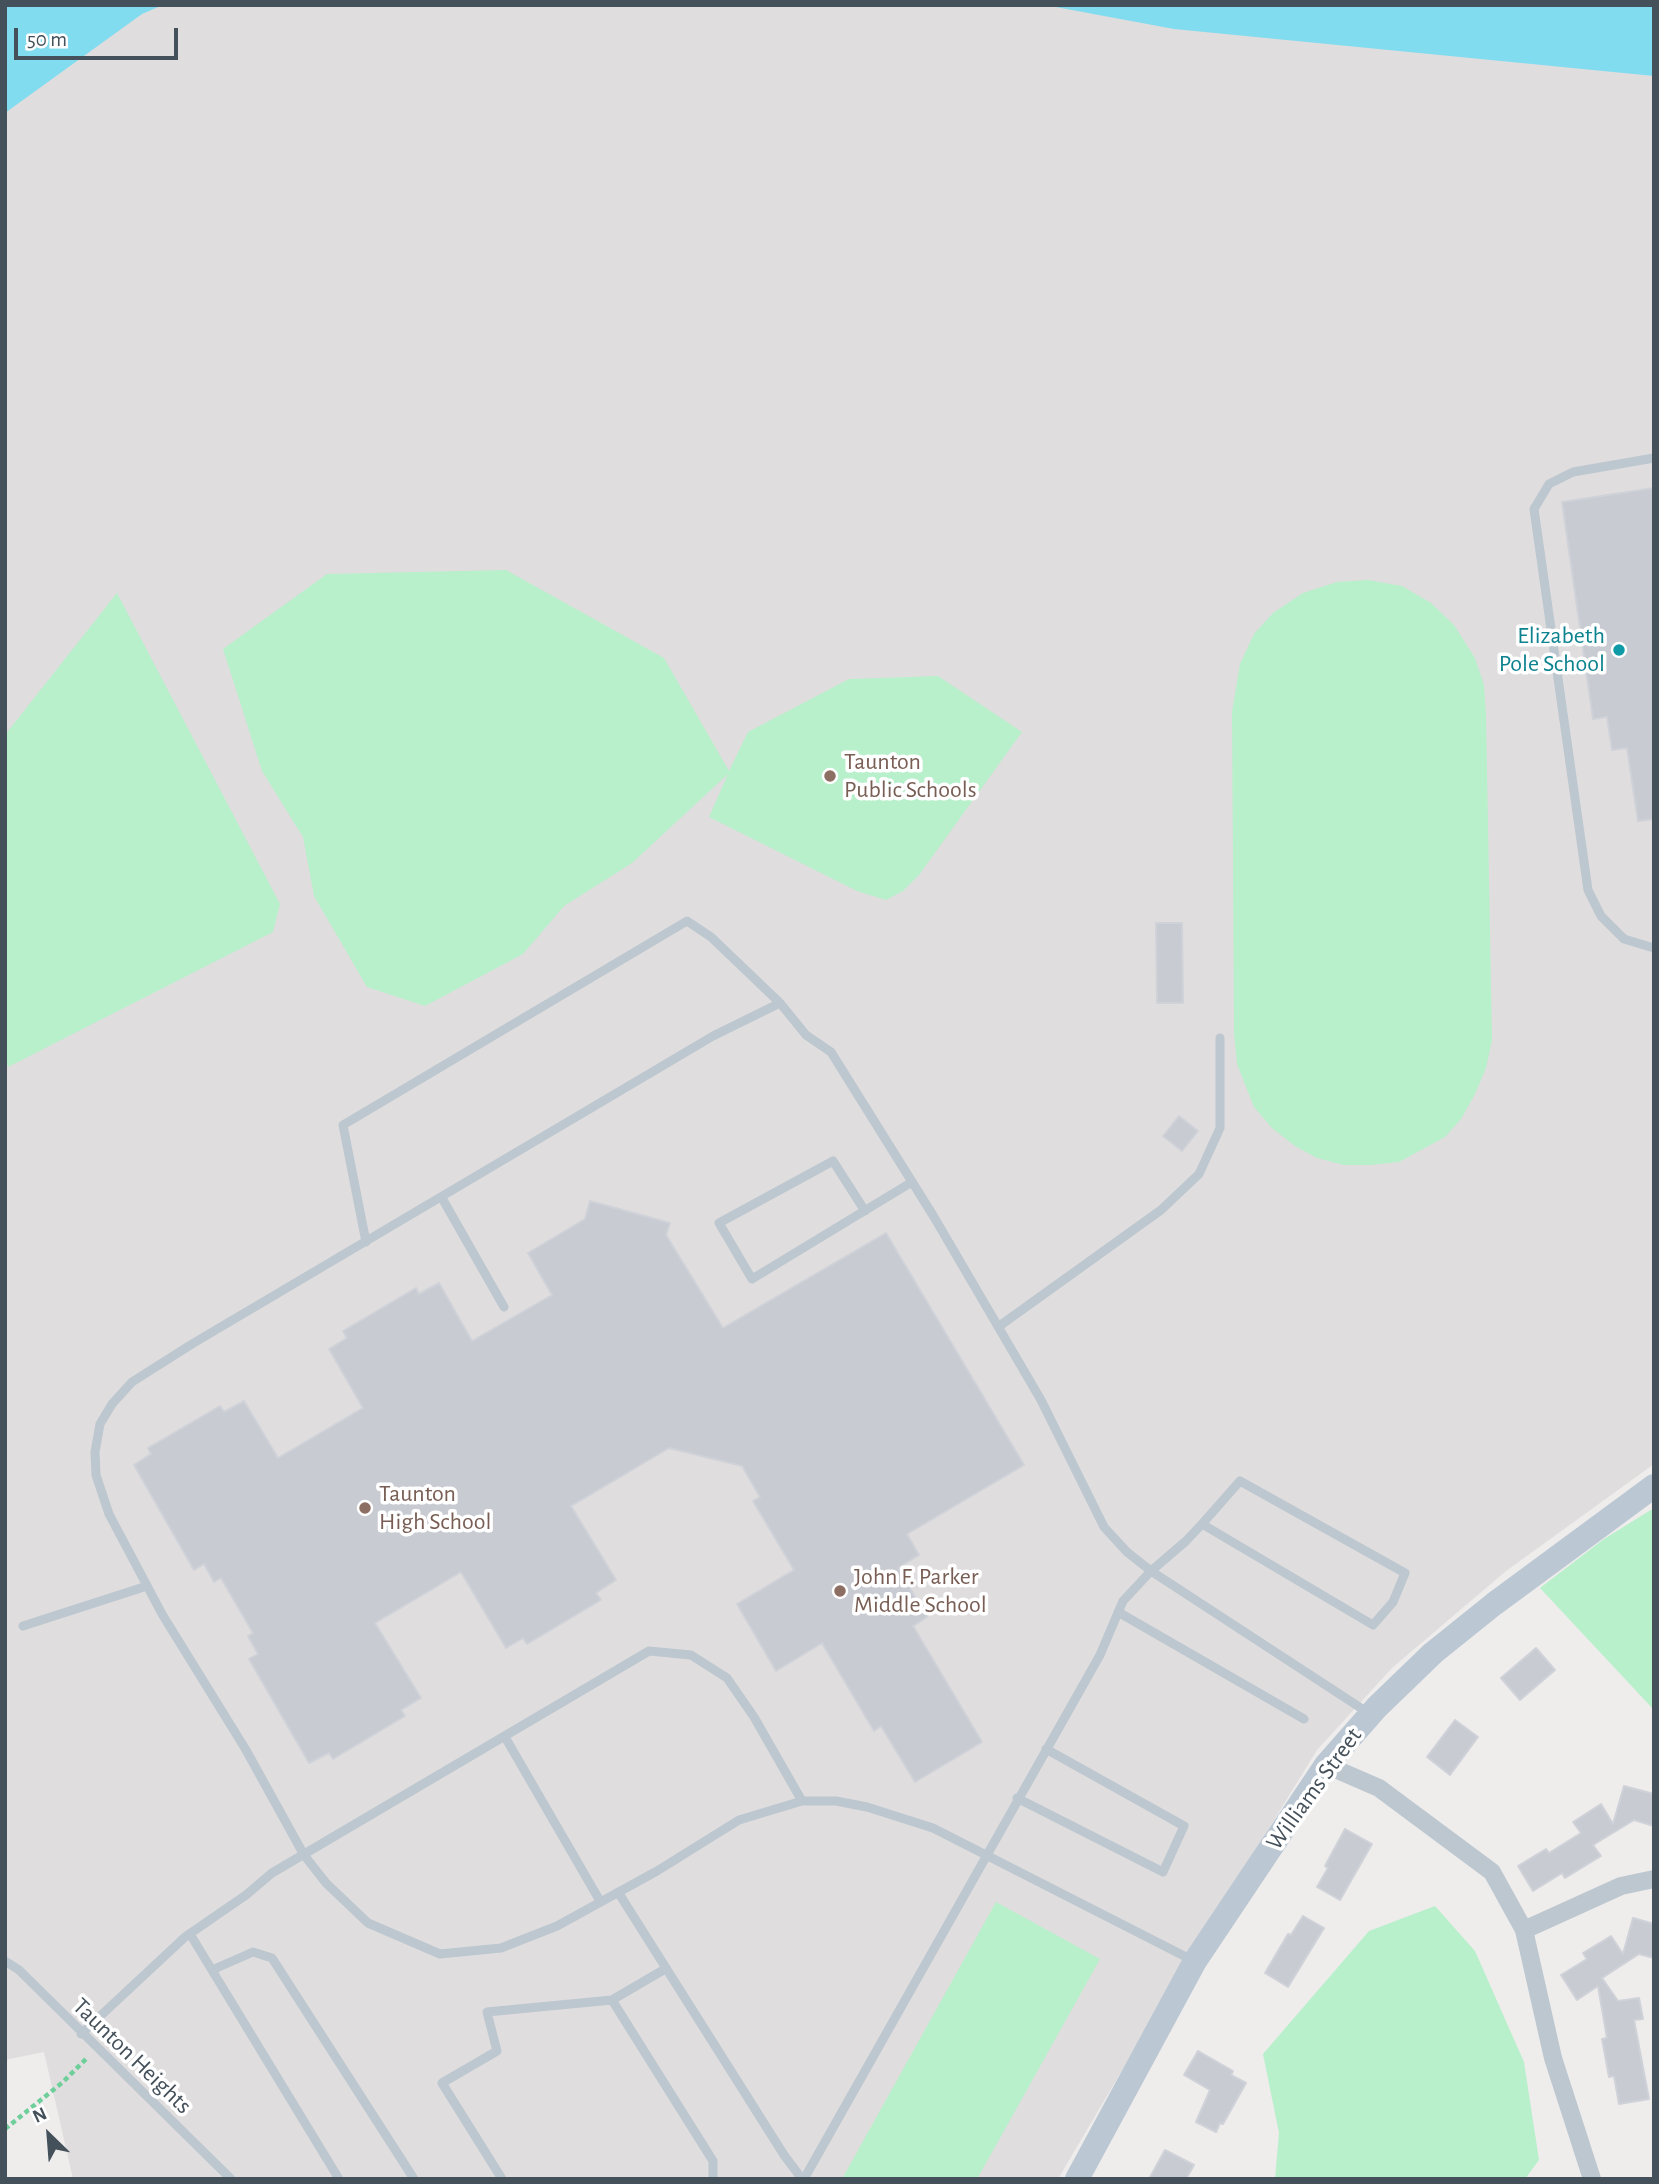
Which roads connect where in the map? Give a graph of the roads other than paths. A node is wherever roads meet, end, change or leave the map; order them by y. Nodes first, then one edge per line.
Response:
1 (1654, 458) edge
2 (1654, 948) edge
3 (780, 1003) junction
4 (1220, 1038) dead end
5 (912, 1182) junction
6 (442, 1198) junction
7 (865, 1211) junction
8 (366, 1242) junction
9 (504, 1307) dead end
10 (998, 1327) junction
11 (1654, 1486) edge
12 (1202, 1524) junction
13 (1151, 1572) junction
14 (147, 1586) junction
15 (1118, 1612) junction
16 (23, 1626) dead end
17 (1370, 1714) junction
18 (1304, 1719) dead end
19 (505, 1737) junction
20 (1046, 1749) junction
21 (1326, 1765) junction
22 (1017, 1798) junction
23 (802, 1801) junction
24 (304, 1855) junction
25 (986, 1856) junction
26 (1654, 1879) edge
27 (618, 1892) junction
28 (600, 1901) junction
29 (1524, 1930) junction
30 (190, 1934) junction
31 (5, 1961) edge
32 (1195, 1961) junction
33 (665, 1969) junction
34 (212, 1970) junction
35 (612, 2000) junction
36 (81, 2034) junction
37 (231, 2179) edge
38 (339, 2179) edge
39 (414, 2179) edge
40 (502, 2179) edge
41 (713, 2179) edge
42 (803, 2179) edge
43 (1077, 2179) edge
44 (1592, 2179) edge

1 - 2 lane
3 - 5 lane
3 - 6 lane
3 - 8 lane
4 - 10 lane
5 - 7 lane
5 - 10 lane
6 - 8 lane
6 - 9 lane
7 - 7 lane
8 - 14 lane
10 - 13 lane
11 - 17 street, Williams Street
12 - 12 lane
12 - 13 lane
13 - 15 lane
13 - 17 lane
14 - 16 lane
14 - 24 lane
15 - 18 lane
15 - 20 lane
17 - 21 street, Williams Street
19 - 23 lane
19 - 24 lane
19 - 28 lane
20 - 22 lane
20 - 22 lane
21 - 29 street
21 - 32 street, Williams Street
22 - 25 lane
23 - 25 lane
23 - 27 lane
24 - 28 lane
24 - 30 lane
25 - 32 lane
25 - 42 lane
26 - 29 street
27 - 28 lane
27 - 33 lane
29 - 44 street
30 - 34 lane
30 - 36 lane
31 - 36 lane, Taunton Heights
32 - 43 street, Williams Street
33 - 35 lane
33 - 42 lane
34 - 38 lane
34 - 39 lane
35 - 40 lane
35 - 41 lane
36 - 37 lane, Taunton Heights

